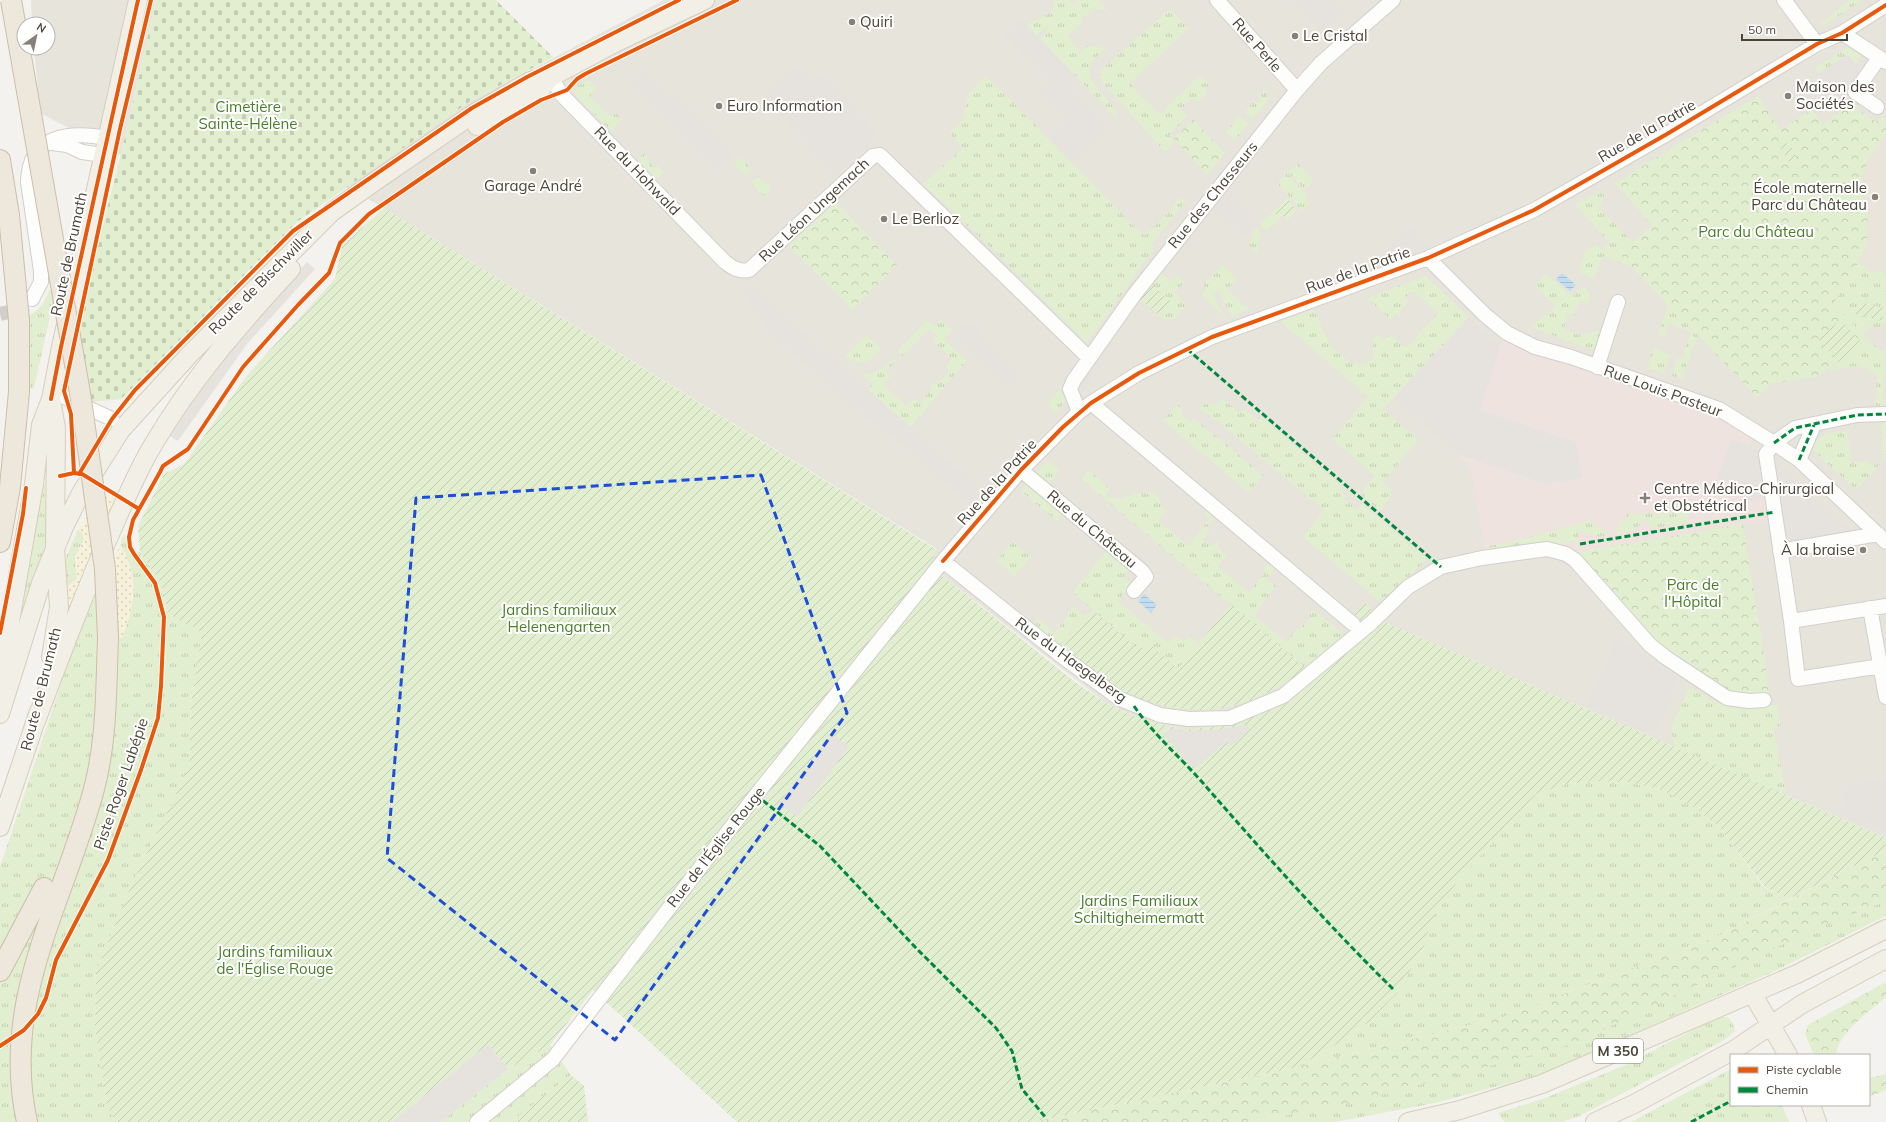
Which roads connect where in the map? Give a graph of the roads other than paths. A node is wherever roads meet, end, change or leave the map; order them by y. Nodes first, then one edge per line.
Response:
1 (11, 0) edge
2 (138, 0) edge
3 (705, 0) edge
4 (1217, 0) edge
5 (1393, 0) edge
6 (1784, 0) edge
7 (1886, 5) edge
8 (1842, 33) junction
9 (1818, 44) junction
10 (1883, 60) edge
11 (551, 77) junction
12 (1297, 90) junction
13 (1877, 107) dead end
14 (107, 138) junction
15 (46, 144) junction
16 (103, 155) junction
17 (0, 160) edge
18 (1428, 258) junction
19 (725, 262) joint
20 (32, 298) tunnel mouth
21 (1618, 302) dead end
22 (1089, 358) junction
23 (1598, 367) junction
24 (59, 398) junction
25 (1091, 403) junction
26 (1079, 412) junction
27 (1886, 414) edge
28 (112, 419) dead end
29 (1814, 425) junction
30 (1774, 443) junction
31 (1799, 460) junction
32 (1021, 470) junction
33 (55, 490) junction
34 (81, 493) junction
35 (1882, 538) edge
36 (0, 542) edge
37 (55, 547) junction
38 (1780, 551) junction
39 (943, 561) junction
40 (1134, 591) dead end
41 (1886, 606) edge
42 (1870, 608) junction
43 (1792, 621) junction
44 (1354, 624) dead end
45 (107, 663) junction
46 (1881, 666) junction
47 (0, 679) edge
48 (1886, 697) edge
49 (1764, 700) dead end
50 (0, 714) edge
51 (36, 721) junction
52 (0, 827) edge
53 (1886, 929) edge
54 (1886, 959) edge
55 (0, 971) edge
56 (1752, 993) junction
57 (1771, 1026) junction
58 (1787, 1054) edge
59 (1811, 1106) edge
60 (27, 1122) edge
61 (477, 1122) edge
62 (1408, 1122) edge
63 (1595, 1122) edge
64 (1817, 1122) edge

1 - 45 highway, bridge
2 - 14 main road, Route de Brumath
3 - 11 main road, Route de Bischwiller
4 - 12 street, Rue Perle
5 - 12 street, Rue des Chasseurs
6 - 9 street
7 - 8 street, Rue de la Patrie
8 - 9 street, Rue de la Patrie
8 - 10 street
9 - 18 street, Rue de la Patrie
10 - 13 street
11 - 19 street, Rue du Hohwald
11 - 34 main road, Route de Bischwiller
11 - 51 main road, Route de Bischwiller
12 - 22 street, Rue des Chasseurs
14 - 15 street
14 - 16 main road, Route de Brumath
15 - 16 street
15 - 20 street
16 - 24 main road, Route de Brumath
17 - 36 highway, bridge
18 - 23 street, Rue Louis Pasteur
18 - 25 street, Rue de la Patrie
19 - 22 street, Rue Léon Ungemach
21 - 23 street, Rue Louis Pasteur
22 - 26 street, Rue des Chasseurs
23 - 30 street, Rue Louis Pasteur
24 - 28 street
24 - 33 main road, Route de Brumath
24 - 47 main road, Route de Brumath
25 - 26 street, Rue de la Patrie
25 - 44 street
26 - 32 street, Rue de la Patrie
27 - 29 street
29 - 30 street
29 - 31 street
30 - 31 street, Rue Louis Pasteur
30 - 38 street
31 - 35 street, Rue Louis Pasteur
32 - 39 street, Rue de la Patrie
32 - 40 street, Rue du Château
33 - 34 main road
33 - 37 main road, Route de Brumath
34 - 37 main road, Route de Bischwiller
35 - 38 street, Rue Louis Pasteur
37 - 50 main road, Route de Brumath
37 - 51 main road, Route de Brumath
38 - 43 street
39 - 49 street, Rue du Haegelberg
39 - 61 street, Rue de l'Église Rouge
41 - 42 street
42 - 43 street
42 - 46 street
43 - 46 street
45 - 55 highway
45 - 60 highway
46 - 48 street
51 - 52 main road, Route de Brumath
53 - 56 main road, M 350
54 - 57 main road
56 - 57 main road
56 - 62 main road, M 350
57 - 58 main road
57 - 63 main road
59 - 64 main road

